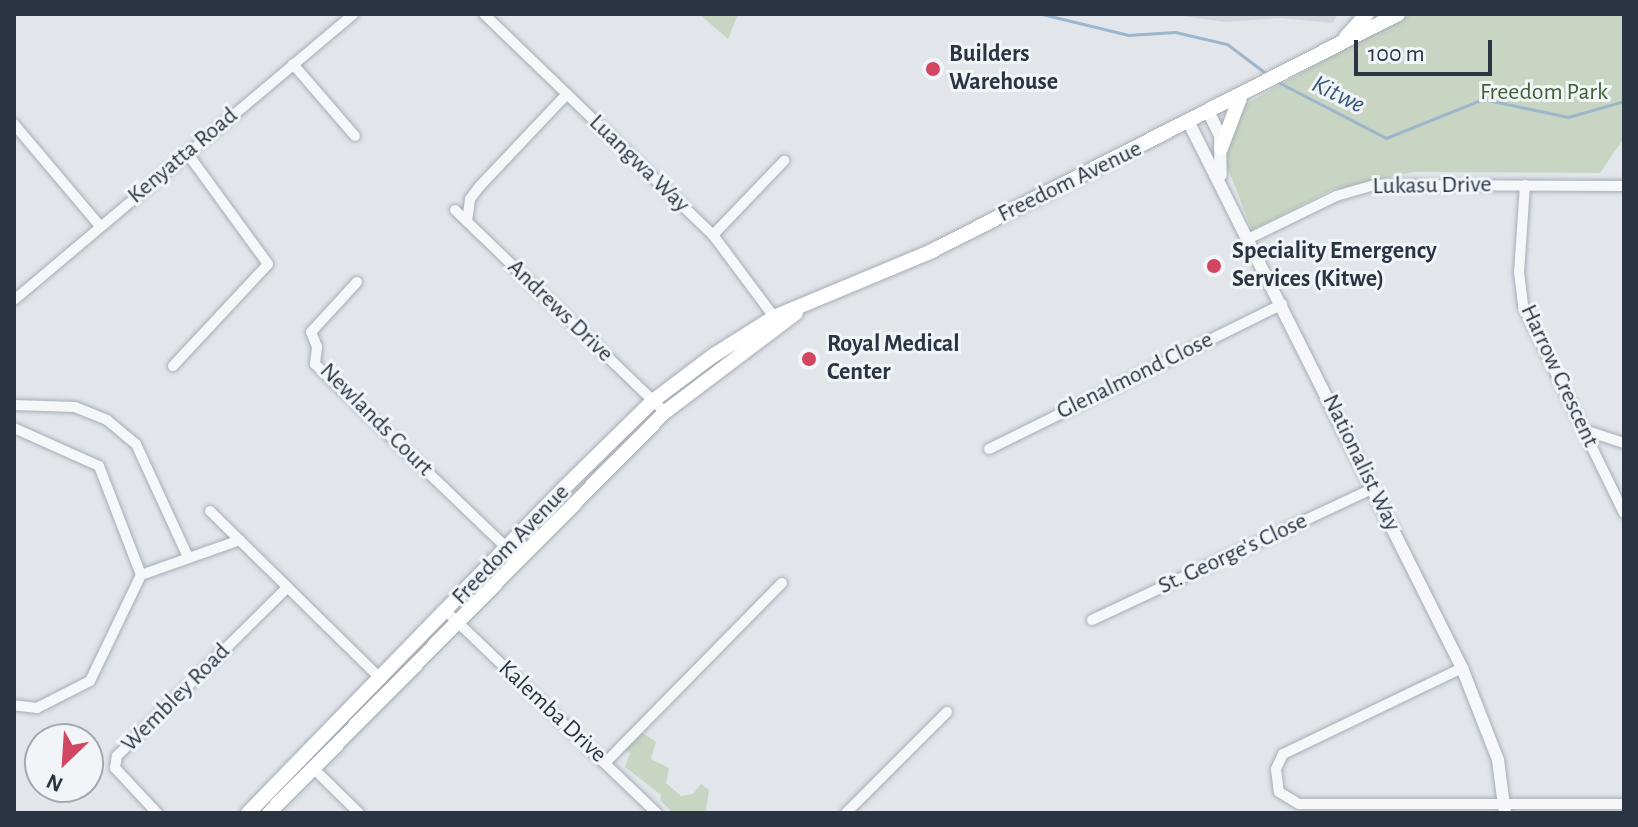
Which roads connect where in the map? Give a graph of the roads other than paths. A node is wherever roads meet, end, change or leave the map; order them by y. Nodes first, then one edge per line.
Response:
1 (354, 14) edge
2 (484, 14) edge
3 (1367, 14) edge
4 (1398, 14) edge
5 (1337, 46) junction
6 (293, 64) junction
7 (567, 94) junction
8 (1240, 98) junction
9 (1209, 113) junction
10 (1189, 123) junction
11 (14, 124) edge
12 (355, 136) dead end
13 (1221, 148) junction
14 (187, 153) junction
15 (784, 161) dead end
16 (1221, 179) junction
17 (1525, 185) junction
18 (1624, 186) edge
19 (455, 210) dead end
20 (467, 221) junction
21 (100, 226) junction
22 (713, 235) junction
23 (1250, 238) junction
24 (357, 282) dead end
25 (14, 300) edge
26 (1282, 304) junction
27 (778, 322) junction
28 (173, 366) dead end
29 (14, 405) edge
30 (659, 406) junction
31 (14, 428) edge
32 (1584, 430) junction
33 (1624, 443) edge
34 (989, 449) dead end
35 (1374, 488) junction
36 (210, 511) dead end
37 (1624, 513) edge
38 (240, 540) junction
39 (507, 548) junction
40 (188, 557) junction
41 (141, 575) junction
42 (782, 583) dead end
43 (288, 587) junction
44 (452, 617) junction
45 (1092, 620) dead end
46 (1462, 668) junction
47 (381, 679) junction
48 (14, 705) edge
49 (947, 712) dead end
50 (606, 762) junction
51 (314, 769) junction
52 (264, 797) junction
53 (1624, 804) edge
54 (1505, 809) edge
55 (157, 813) edge
56 (248, 813) edge
57 (254, 813) edge
58 (269, 813) edge
59 (359, 813) edge
60 (657, 813) edge
61 (846, 813) edge

1 - 6 street, Kenyatta Road
2 - 7 street, Luangwa Way
3 - 5 main road, Freedom Avenue
4 - 5 main road, Freedom Avenue
5 - 8 main road, Freedom Avenue
6 - 12 street
6 - 14 street, Kenyatta Road
7 - 20 street
7 - 22 street, Luangwa Way
8 - 9 main road, Freedom Avenue
8 - 13 main road
9 - 10 main road, Freedom Avenue
9 - 13 street
10 - 16 street, Nationalist Way
10 - 27 main road, Freedom Avenue
11 - 21 street
13 - 16 street
14 - 21 street, Kenyatta Road
14 - 28 street
15 - 22 street
16 - 23 street, Nationalist Way
17 - 18 street, Lukasu Drive
17 - 23 street, Lukasu Drive
17 - 32 street, Harrow Crescent
19 - 20 street, Andrews Drive
20 - 30 street, Andrews Drive
21 - 25 street, Kenyatta Road
22 - 27 street, Luangwa Way
23 - 26 street, Nationalist Way
24 - 39 street, Newlands Court
26 - 34 street, Glenalmond Close
26 - 35 street, Nationalist Way
27 - 30 main road, Freedom Avenue
29 - 40 street
30 - 39 main road, Freedom Avenue
30 - 44 main road, Freedom Avenue
31 - 41 street
32 - 33 street
32 - 37 street, Harrow Crescent
35 - 45 street, St. George's Close
35 - 46 street, Nationalist Way
36 - 38 street
38 - 40 street
38 - 43 street
39 - 44 main road, Freedom Avenue
40 - 41 street
41 - 48 street
42 - 50 street
43 - 47 street
43 - 55 street, Wembley Road
44 - 47 main road, Freedom Avenue
44 - 50 street, Kalemba Drive
44 - 51 main road, Freedom Avenue
46 - 54 street, Nationalist Way
46 - 54 street
47 - 52 main road, Freedom Avenue
49 - 61 street
50 - 60 street, Kalemba Drive
51 - 58 main road, Freedom Avenue
51 - 59 street
52 - 56 main road, Freedom Avenue
52 - 57 main road
53 - 54 street

